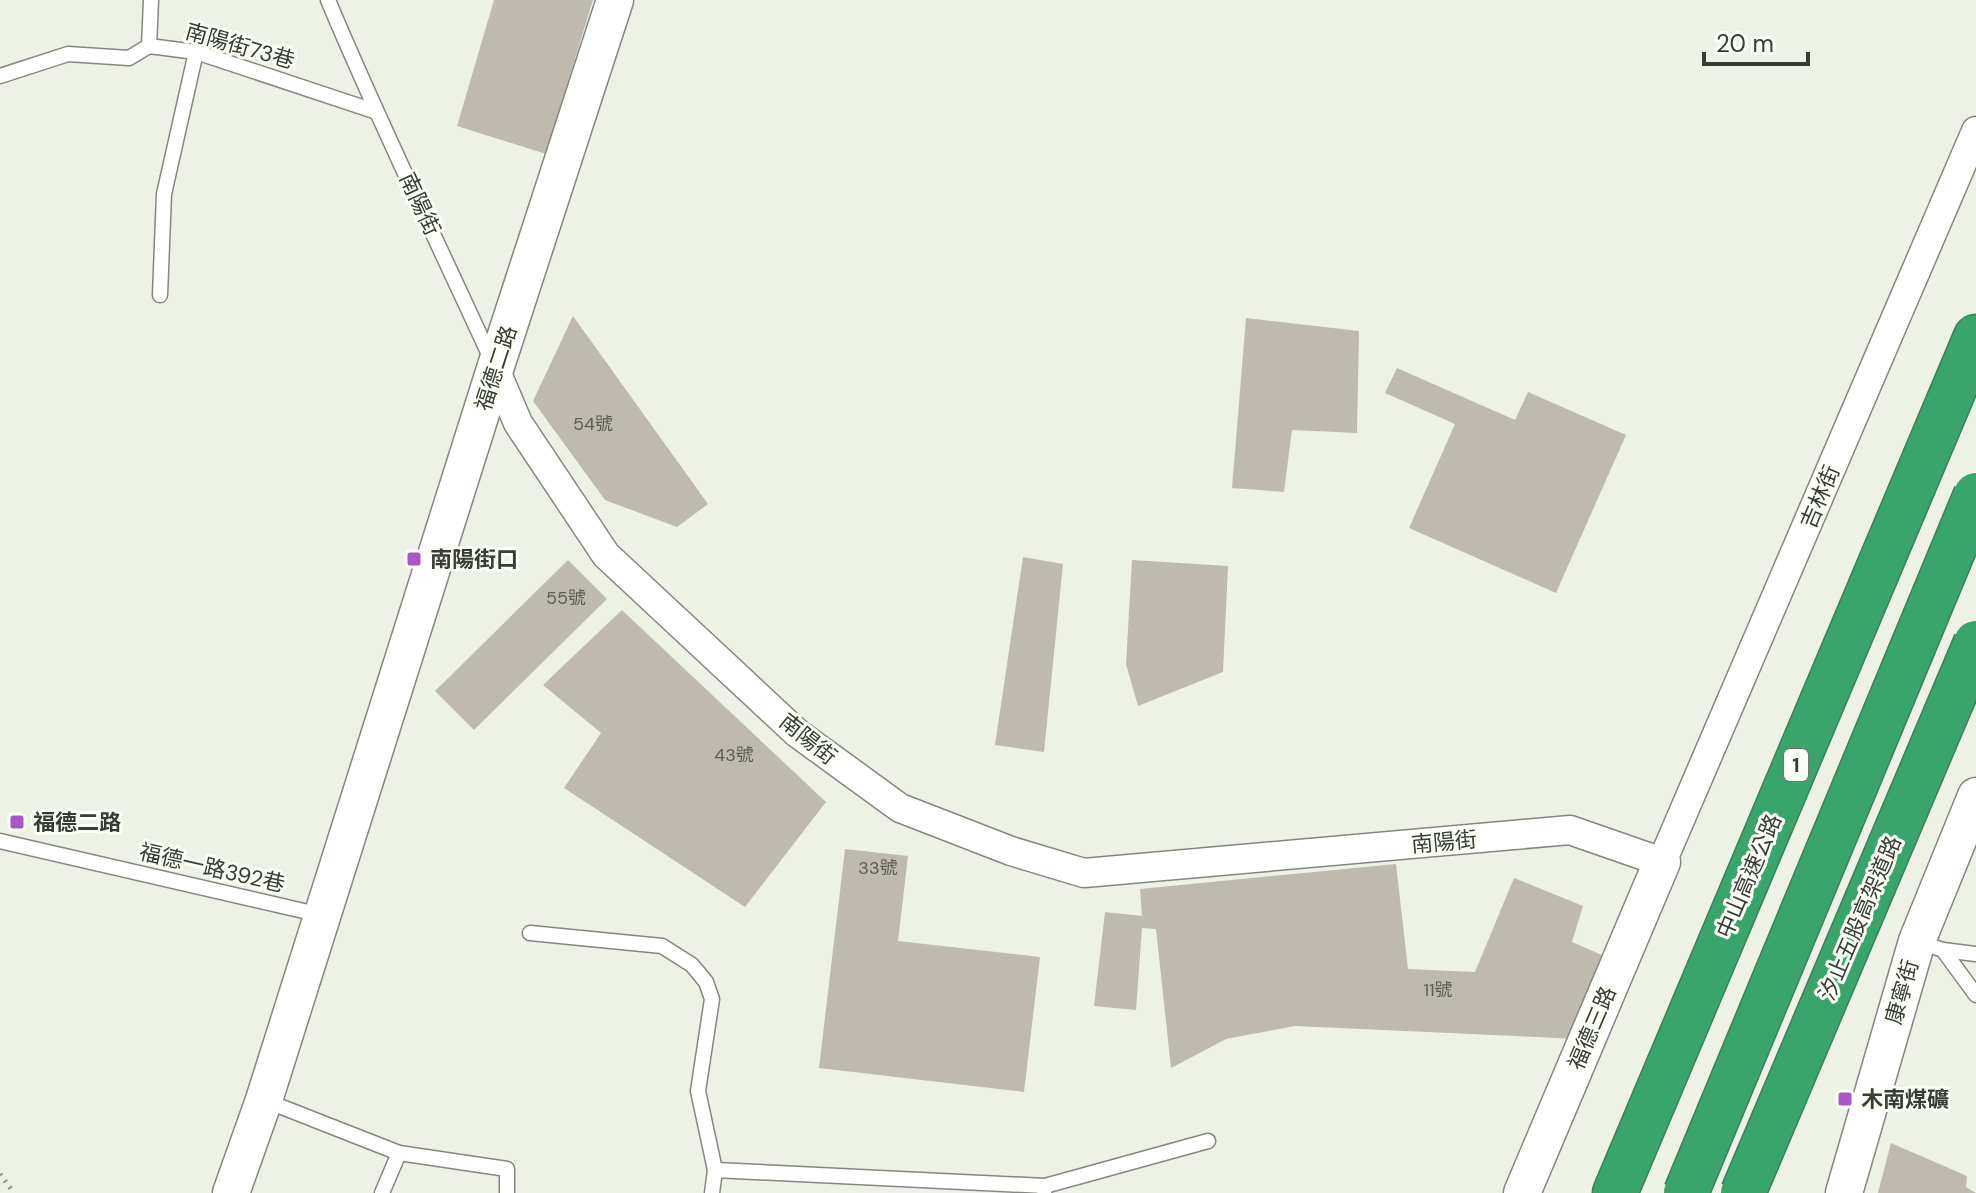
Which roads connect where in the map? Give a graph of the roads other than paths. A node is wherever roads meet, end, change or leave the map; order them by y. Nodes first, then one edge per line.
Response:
1 (151, 0) edge
2 (328, 0) edge
3 (615, 0) edge
4 (149, 46) junction
5 (196, 52) junction
6 (0, 76) edge
7 (374, 111) junction
8 (1976, 131) edge
9 (160, 295) dead end
10 (1976, 337) edge
11 (495, 369) junction
12 (1976, 495) edge
13 (1976, 643) edge
14 (1976, 796) edge
15 (0, 841) edge
16 (1662, 862) junction
17 (321, 915) junction
18 (530, 933) dead end
19 (1930, 945) junction
20 (1976, 954) edge
21 (1976, 995) edge
22 (264, 1100) junction
23 (1208, 1141) dead end
24 (399, 1153) junction
25 (715, 1170) junction
26 (1045, 1190) edge
27 (231, 1193) edge
28 (382, 1193) edge
29 (507, 1193) edge
30 (712, 1193) edge
31 (1522, 1193) edge
32 (1615, 1193) edge
33 (1686, 1193) edge
34 (1743, 1193) edge
35 (1844, 1193) edge

1 - 4 lane
2 - 7 lane, 南陽街
3 - 11 street, 福德二路
4 - 5 lane, 南陽街73巷
4 - 6 lane, 南陽街73巷
5 - 7 lane, 南陽街73巷
5 - 9 lane
7 - 11 lane, 南陽街
8 - 16 street, 吉林街
10 - 32 highway, 中山高速公路 / 1
11 - 16 street, 南陽街
11 - 17 street, 福德二路
12 - 33 highway, bridge
13 - 34 highway, 汐止五股高架道路, bridge
14 - 19 street, 康寧街
15 - 17 lane, 福德一路392巷
16 - 31 street, 福德三路
17 - 22 street, 福德二路
18 - 25 lane
19 - 20 lane
19 - 21 lane
19 - 35 street, 康寧街
22 - 24 lane
22 - 27 street, 福德二路
23 - 26 lane
24 - 28 lane
24 - 29 lane
25 - 26 lane
25 - 30 lane

